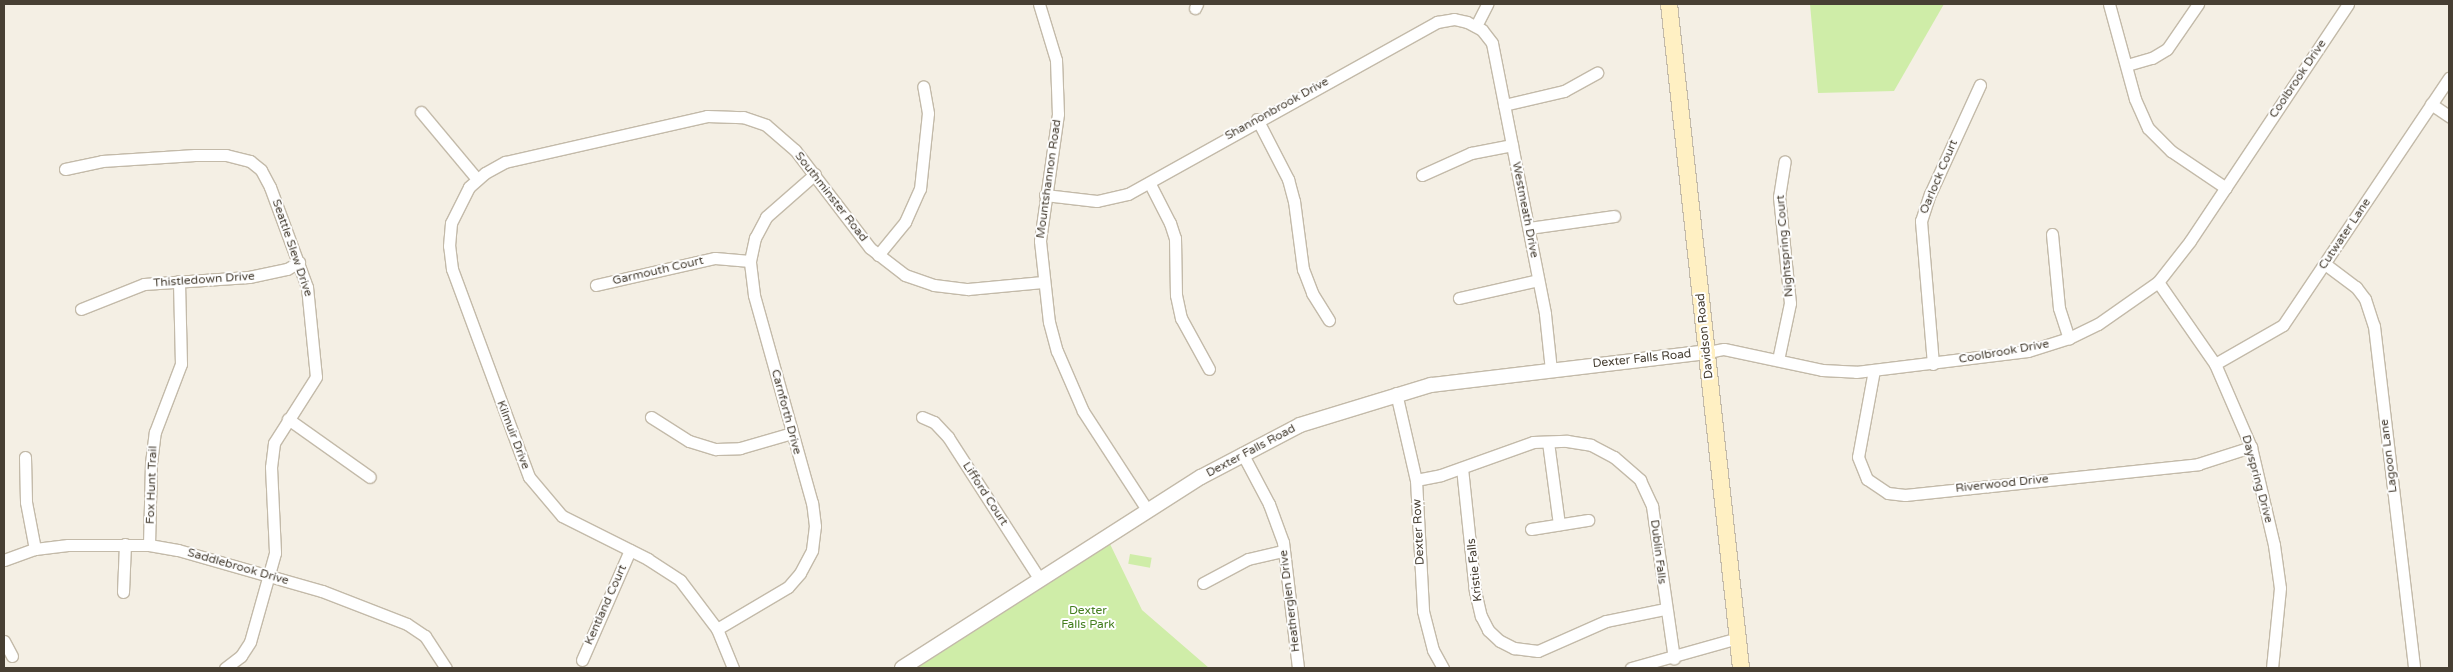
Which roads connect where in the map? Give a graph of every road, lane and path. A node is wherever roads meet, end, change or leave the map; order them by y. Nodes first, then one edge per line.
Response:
1 (1039, 4) edge
2 (1487, 4) edge
3 (1669, 4) edge
4 (2109, 4) edge
5 (2198, 4) edge
6 (2348, 4) edge
7 (1476, 26) junction
8 (2127, 65) junction
9 (1597, 73) dead end
10 (2449, 78) edge
11 (1980, 85) dead end
12 (924, 86) dead end
13 (2431, 104) junction
14 (1504, 105) junction
15 (421, 112) dead end
16 (2449, 116) edge
17 (1257, 119) junction
18 (1512, 145) junction
19 (1786, 161) dead end
20 (65, 169) dead end
21 (815, 174) junction
22 (1422, 175) dead end
23 (477, 179) junction
24 (1150, 184) junction
25 (2226, 188) junction
26 (1045, 195) junction
27 (1614, 216) dead end
28 (1528, 228) junction
29 (2052, 234) dead end
30 (878, 255) junction
31 (750, 261) junction
32 (299, 262) junction
33 (2325, 264) junction
34 (1538, 280) junction
35 (178, 281) junction
36 (1043, 282) junction
37 (2158, 282) junction
38 (596, 285) dead end
39 (1460, 298) dead end
40 (81, 308) dead end
41 (1329, 320) dead end
42 (2069, 338) junction
43 (1708, 352) junction
44 (1778, 360) junction
45 (1933, 364) junction
46 (2214, 364) junction
47 (1209, 369) dead end
48 (1551, 370) junction
49 (1874, 370) junction
50 (1396, 393) junction
51 (651, 417) dead end
52 (922, 417) dead end
53 (288, 419) junction
54 (792, 434) junction
55 (1548, 442) junction
56 (2251, 447) junction
57 (1242, 453) junction
58 (25, 457) dead end
59 (1462, 468) junction
60 (370, 477) dead end
61 (1416, 480) junction
62 (1148, 511) junction
63 (1588, 520) dead end
64 (1560, 524) junction
65 (1531, 529) dead end
66 (125, 544) junction
67 (149, 545) junction
68 (35, 549) junction
69 (630, 550) junction
70 (1284, 551) junction
71 (4, 560) edge
72 (270, 577) junction
73 (1040, 580) junction
74 (1203, 582) dead end
75 (123, 592) dead end
76 (1665, 609) junction
77 (717, 629) junction
78 (1738, 638) junction
79 (4, 641) edge
80 (12, 656) dead end
81 (1674, 658) junction
82 (582, 660) dead end
83 (225, 668) edge
84 (446, 668) edge
85 (733, 668) edge
86 (902, 668) edge
87 (1298, 668) edge
88 (1443, 668) edge
89 (1631, 668) edge
90 (1741, 668) edge
91 (2272, 668) edge
92 (2414, 668) edge

1 - 26 street, Mountshannon Road
2 - 7 street
3 - 43 main road, Davidson Road
4 - 8 street
5 - 8 street
6 - 25 street, Coolbrook Drive
7 - 14 street, Westmeath Drive
7 - 17 street, Shannonbrook Drive
8 - 25 street
9 - 14 street
10 - 13 street, Cutwater Lane
11 - 45 street, Oarlock Court
12 - 30 street
13 - 16 street
13 - 33 street, Cutwater Lane
14 - 18 street, Westmeath Drive
15 - 23 street
17 - 24 street, Shannonbrook Drive
17 - 41 street
18 - 22 street
18 - 28 street, Westmeath Drive
19 - 44 street, Nightspring Court
20 - 32 street, Seattle Slew Drive
21 - 23 street, Southminster Road
21 - 30 street, Southminster Road
21 - 31 street, Carnforth Drive
23 - 69 street, Kilmuir Drive
24 - 26 street, Shannonbrook Drive
24 - 47 street
25 - 37 street, Coolbrook Drive
26 - 36 street, Mountshannon Road
27 - 28 street
28 - 34 street, Westmeath Drive
29 - 42 street
30 - 36 street, Southminster Road
31 - 38 street, Garmouth Court
31 - 54 street, Carnforth Drive
32 - 35 street, Thistledown Drive
32 - 53 street, Seattle Slew Drive
33 - 46 street, Cutwater Lane
33 - 92 street, Lagoon Lane
34 - 39 street
34 - 48 street, Westmeath Drive
35 - 40 street, Thistledown Drive
35 - 67 street, Fox Hunt Trail
36 - 62 street, Mountshannon Road
37 - 42 street, Coolbrook Drive
37 - 46 street, Dayspring Drive
42 - 45 street, Coolbrook Drive
43 - 44 street, Coolbrook Drive
43 - 48 street, Dexter Falls Road
43 - 78 main road, Davidson Road
44 - 49 street, Coolbrook Drive
45 - 49 street, Coolbrook Drive
46 - 56 street, Dayspring Drive
48 - 50 street, Dexter Falls Road
49 - 56 street, Riverwood Drive
50 - 57 street, Dexter Falls Road
50 - 61 street, Dexter Row
51 - 54 street
52 - 73 street, Lifford Court
53 - 60 street
53 - 72 street, Seattle Slew Drive
54 - 77 street, Carnforth Drive
55 - 59 street, Dublin Falls
55 - 64 street
55 - 76 street, Dublin Falls
56 - 91 street, Dayspring Drive
57 - 62 street, Dexter Falls Road
57 - 70 street, Heatherglen Drive
58 - 68 street
59 - 61 street, Dublin Falls
59 - 76 street, Kristie Falls
61 - 88 street, Dexter Row
62 - 73 street, Dexter Falls Road
63 - 64 street
64 - 65 street
66 - 67 street, Saddlebrook Drive
66 - 68 street, Saddlebrook Drive
66 - 75 street
67 - 72 street, Saddlebrook Drive
68 - 71 street, Saddlebrook Drive
69 - 77 street, Kilmuir Drive
69 - 82 street, Kentland Court
70 - 74 street
70 - 87 street, Heatherglen Drive
72 - 83 street, Seattle Slew Drive
72 - 84 street, Saddlebrook Drive
73 - 86 street, Dexter Falls Road
76 - 81 street, Dublin Falls
77 - 85 street, Kilmuir Drive
78 - 81 street
78 - 90 main road, Davidson Road
79 - 80 street
81 - 89 street

